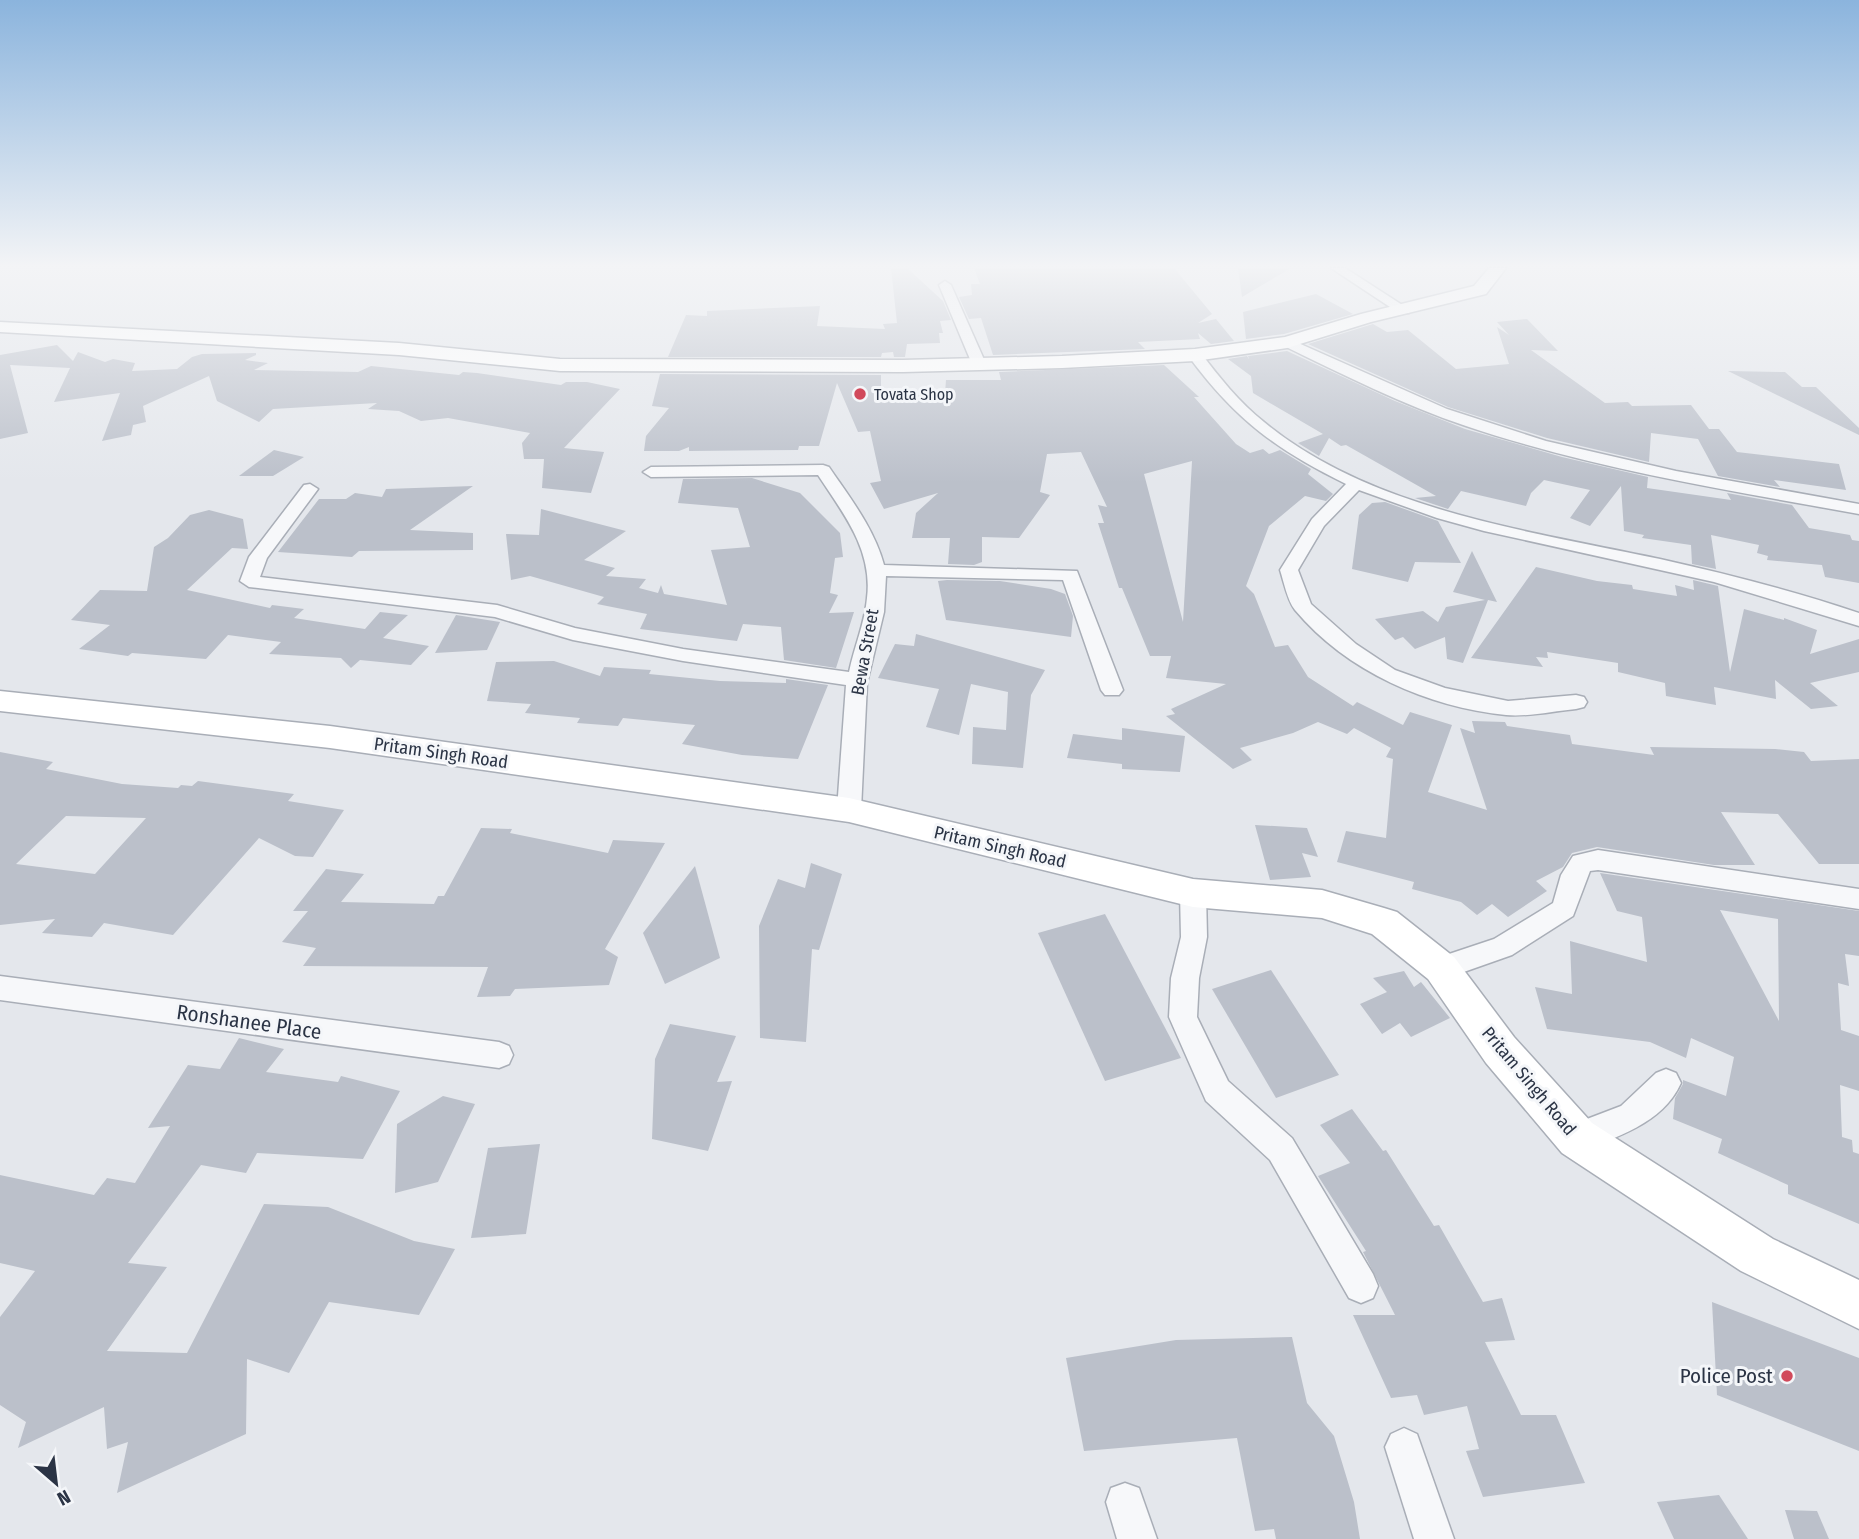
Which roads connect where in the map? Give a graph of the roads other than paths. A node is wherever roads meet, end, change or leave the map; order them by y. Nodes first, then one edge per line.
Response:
1 (233, 340) edge
2 (969, 340) edge
3 (1295, 340) edge
4 (1287, 342) junction
5 (1195, 355) junction
6 (979, 364) junction
7 (651, 472) dead end
8 (1357, 483) junction
9 (310, 489) dead end
10 (1859, 509) edge
11 (877, 570) junction
12 (1859, 621) edge
13 (858, 680) junction
14 (1112, 690) dead end
15 (0, 701) edge
16 (1576, 702) dead end
17 (849, 810) junction
18 (1193, 893) junction
19 (1859, 899) edge
20 (1441, 968) junction
21 (0, 988) edge
22 (499, 1055) dead end
23 (1666, 1083) dead end
24 (1577, 1138) junction
25 (1361, 1286) dead end
26 (1859, 1305) edge
27 (1404, 1447) dead end
28 (1125, 1502) dead end
29 (1137, 1539) edge
30 (1434, 1539) edge

1 - 6 street
2 - 6 street
3 - 4 street
4 - 5 street
4 - 10 street
5 - 6 street
5 - 8 street
7 - 11 street, Bewa Street
8 - 12 street
8 - 16 street
9 - 13 street
11 - 13 street, Bewa Street
11 - 14 street
13 - 17 street, Bewa Street
15 - 17 street, Pritam Singh Road
17 - 18 street, Pritam Singh Road
18 - 20 street, Pritam Singh Road
18 - 25 street
19 - 20 street
20 - 24 street, Pritam Singh Road
21 - 22 street, Ronshanee Place
23 - 24 street
24 - 26 street, Pritam Singh Road
27 - 30 street
28 - 29 street

